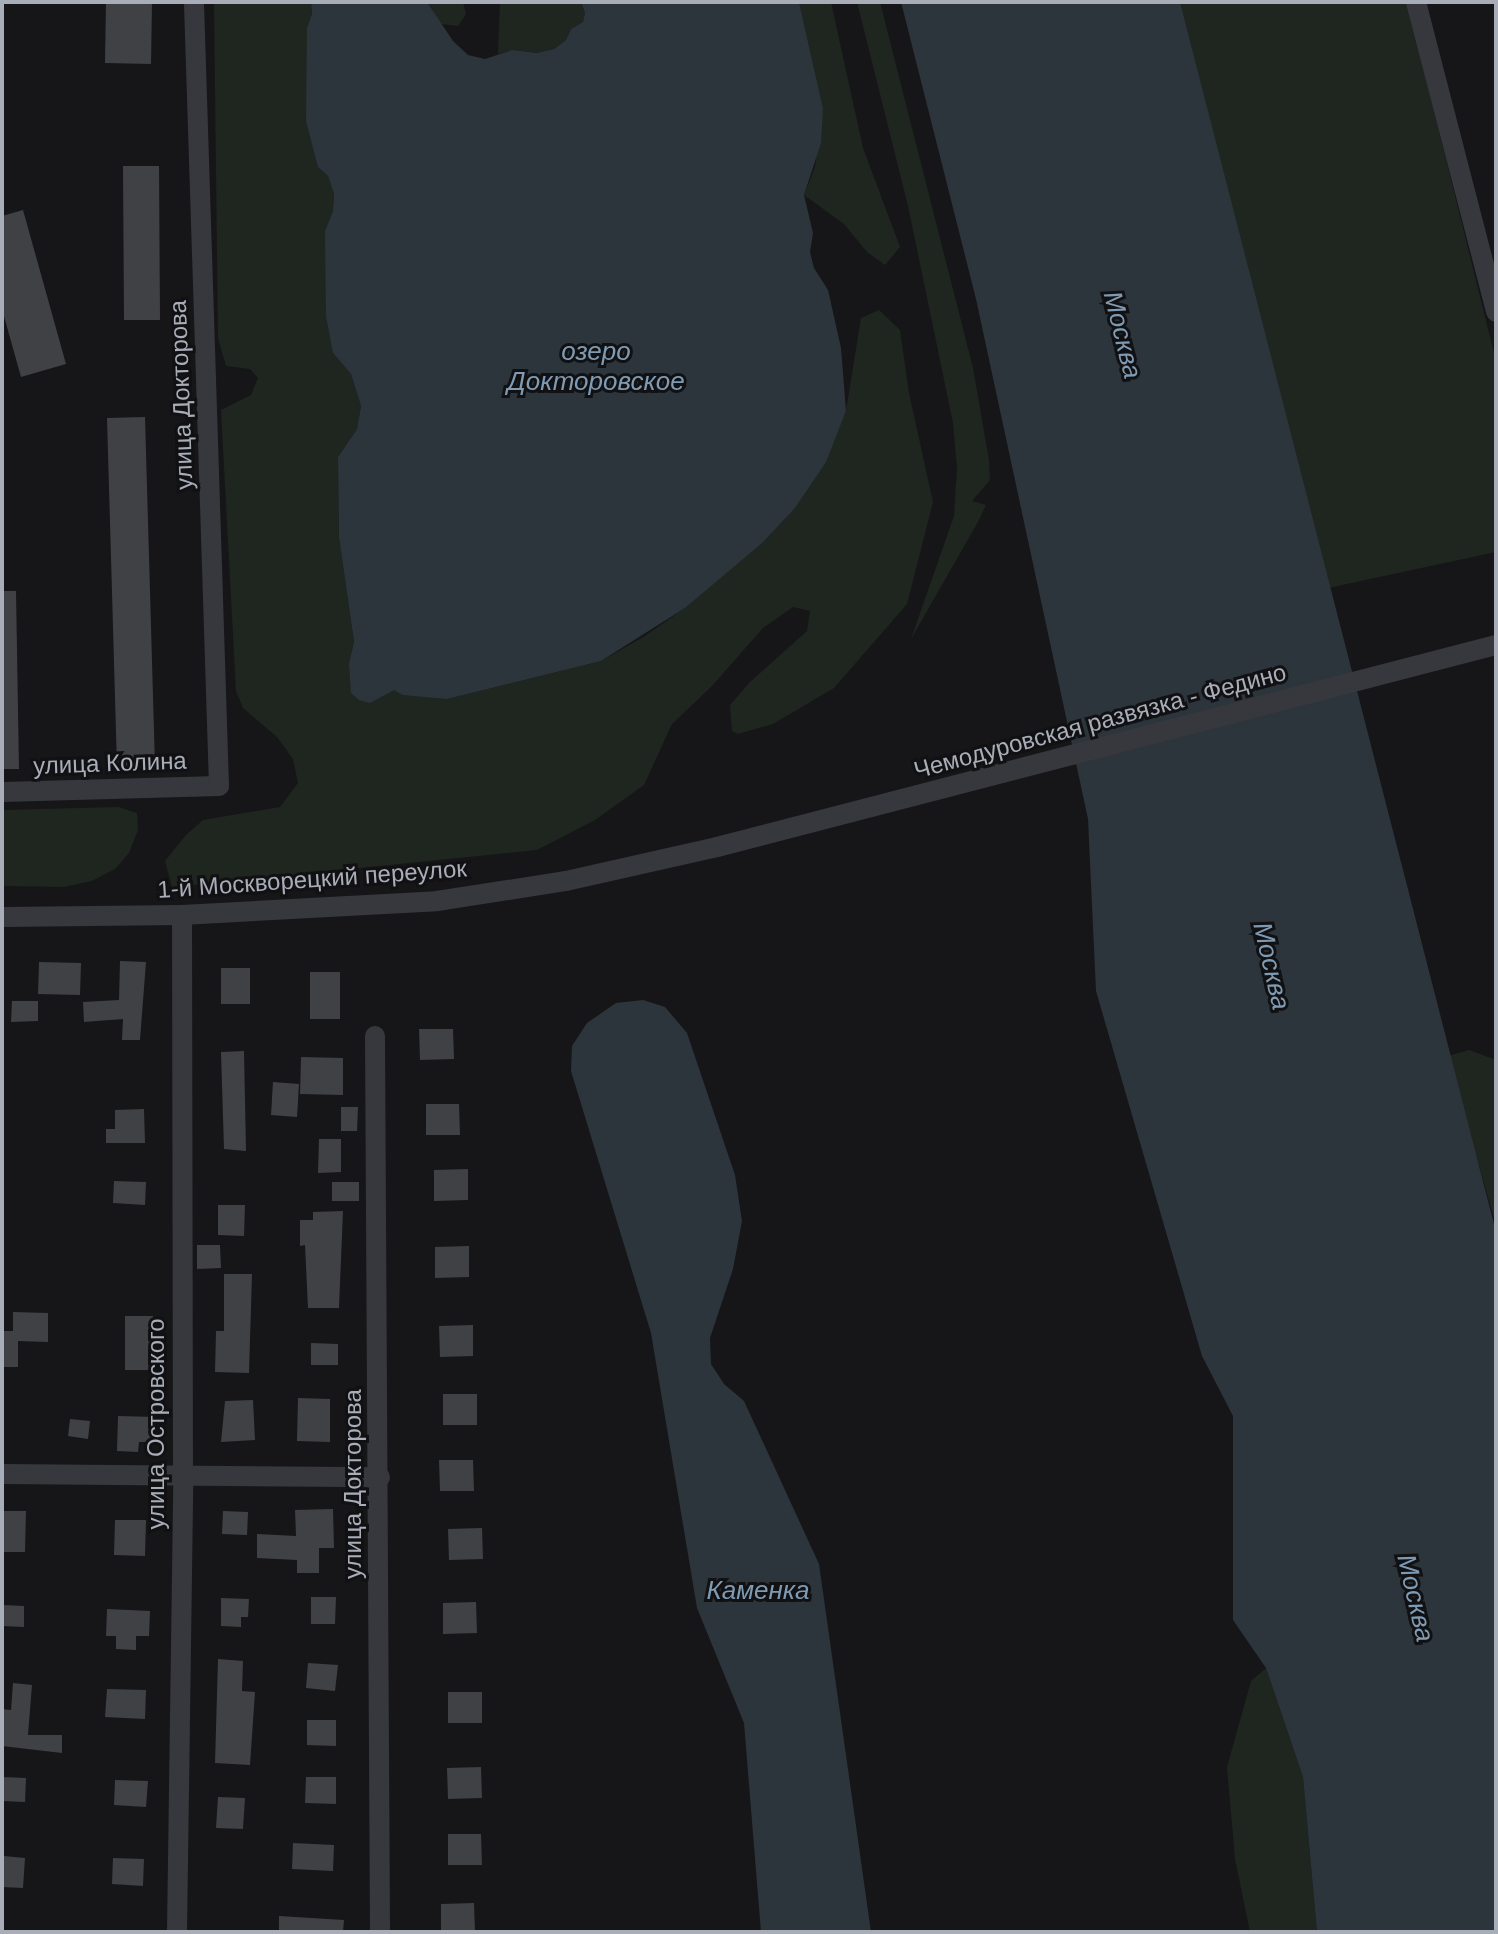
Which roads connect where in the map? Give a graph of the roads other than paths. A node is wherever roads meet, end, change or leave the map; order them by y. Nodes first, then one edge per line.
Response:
1 (194, 2) edge
2 (1416, 2) edge
3 (1496, 312) edge
4 (1496, 645) edge
5 (219, 786) joint
6 (2, 792) edge
7 (717, 847) joint
8 (182, 915) junction
9 (2, 917) edge
10 (375, 1036) dead end
11 (2, 1474) edge
12 (183, 1475) junction
13 (380, 1477) junction
14 (177, 1932) edge
15 (380, 1932) edge

1 - 5 street, улица Докторова
2 - 3 street
4 - 7 street, Чемодуровская развязка - Федино
5 - 6 street, улица Колина
7 - 8 street, 1-й Москворецкий переулок
8 - 9 street, 1-й Москворецкий переулок
8 - 12 street, улица Островского
10 - 13 street, улица Докторова
11 - 12 street
12 - 13 street
12 - 14 street, улица Островского
13 - 15 street, улица Докторова

